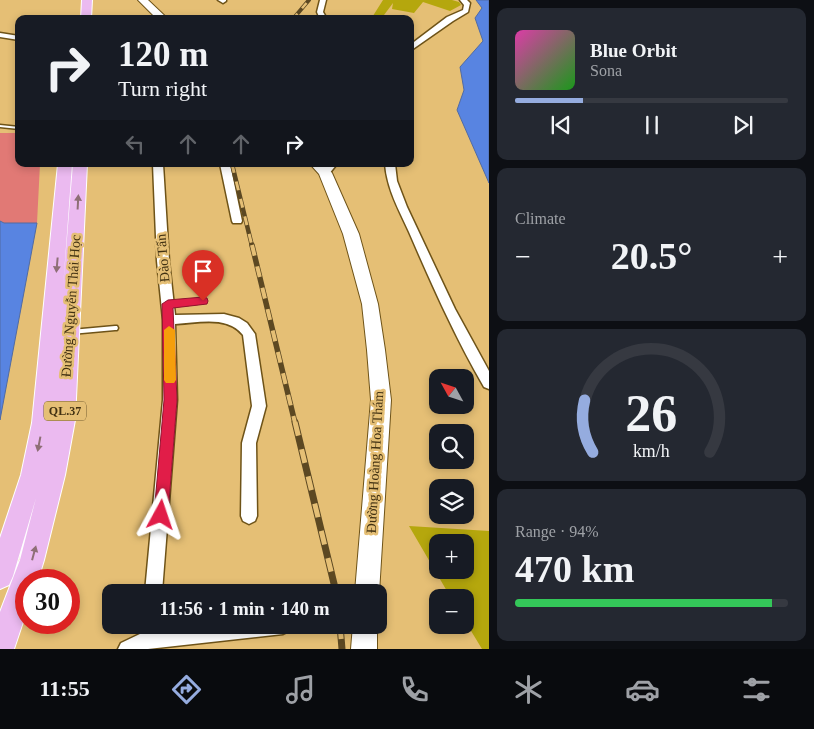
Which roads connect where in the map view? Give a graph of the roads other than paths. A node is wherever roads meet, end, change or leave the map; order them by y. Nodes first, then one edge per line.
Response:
1 (86, 0) edge
2 (143, 0) edge
3 (323, 0) edge
4 (464, 0) edge
5 (86, 15) edge
6 (159, 15) edge
7 (322, 15) edge
8 (0, 35) edge
9 (15, 37) edge
10 (414, 46) edge
11 (0, 126) edge
12 (15, 128) edge
13 (65, 167) edge
14 (80, 167) edge
15 (158, 167) edge
16 (227, 167) edge
17 (325, 167) edge
18 (390, 167) edge
19 (237, 221) dead end
20 (203, 301) dead end
21 (168, 304) junction
22 (169, 320) junction
23 (115, 328) dead end
24 (70, 332) junction
25 (489, 383) edge
26 (250, 516) dead end
27 (0, 576) edge
28 (155, 584) edge
29 (368, 584) edge
30 (148, 634) edge
31 (365, 634) edge
32 (0, 649) edge
33 (127, 649) edge
34 (364, 649) edge

1 - 5 main road
2 - 6 street
3 - 7 street
4 - 10 street
8 - 9 street
11 - 12 lane
13 -> 27 main road, Đường Nguyễn Thái Học / QL.37
24 -> 14 main road, Đường Nguyễn Thái Học / QL.37
15 - 21 street, Đào Tấn
16 - 19 street
17 - 29 street, Đường Hoàng Hoa Thám
18 - 25 street
20 - 21 lane
21 - 22 street, Đào Tấn
22 - 26 street
22 - 28 street, Đào Tấn
23 - 24 lane
32 -> 24 main road, Đường Nguyễn Thái Học / QL.37
30 - 33 street
31 - 34 street

